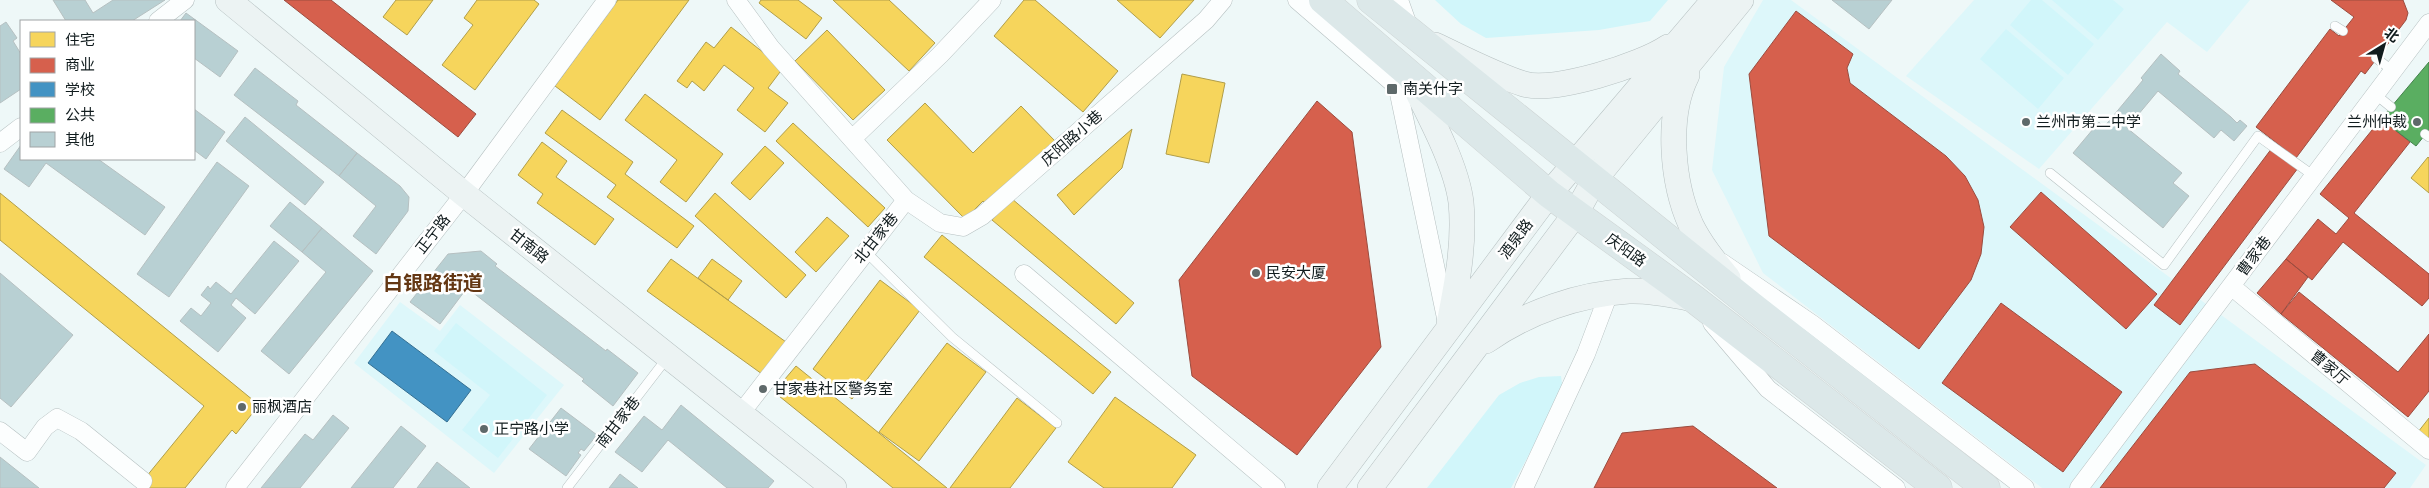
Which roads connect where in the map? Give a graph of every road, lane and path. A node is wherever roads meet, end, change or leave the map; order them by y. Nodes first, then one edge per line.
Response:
1 (185, 0) edge
2 (228, 0) edge
3 (607, 0) edge
4 (736, 0) edge
5 (992, 0) edge
6 (1224, 0) edge
7 (1296, 0) edge
8 (1323, 0) edge
9 (1371, 0) edge
10 (1399, 0) edge
11 (1714, 0) edge
12 (1740, 0) edge
13 (159, 20) edge
14 (2429, 23) edge
15 (1412, 35) junction
16 (1694, 40) junction
17 (2376, 58) dead end
18 (2393, 71) junction
19 (1402, 80) junction
20 (2375, 94) junction
21 (2391, 107) dead end
22 (20, 128) edge
23 (852, 138) junction
24 (0, 142) edge
25 (1573, 164) junction
26 (2050, 173) dead end
27 (2314, 176) junction
28 (1595, 179) junction
29 (464, 194) junction
30 (1549, 194) junction
31 (906, 200) junction
32 (1576, 213) junction
33 (864, 251) junction
34 (1706, 252) junction
35 (1024, 274) dead end
36 (2231, 286) junction
37 (1609, 293) junction
38 (1694, 299) junction
39 (1753, 307) junction
40 (1448, 329) junction
41 (1472, 351) junction
42 (669, 356) junction
43 (741, 413) junction
44 (1057, 423) dead end
45 (0, 431) edge
46 (2429, 450) edge
47 (143, 480) dead end
48 (235, 488) edge
49 (567, 488) edge
50 (834, 488) edge
51 (1276, 488) edge
52 (1330, 488) edge
53 (1370, 488) edge
54 (1524, 488) edge
55 (1896, 488) edge
56 (1938, 488) edge
57 (1986, 488) edge
58 (2026, 488) edge
59 (2079, 488) edge

1 - 13 street
2 - 29 main road, 甘南路
3 - 29 street, 正宁路
4 - 23 street, 北甘家巷
5 - 23 street
6 - 31 street, 庆阳路小巷
7 - 19 street
8 - 19 main road, 庆阳路
9 - 15 main road
10 - 15 street
11 - 16 main road, 酒泉路
12 - 16 main road, 酒泉路
14 - 18 street, 曹家巷
15 - 16 main road
15 - 25 main road
16 - 25 main road, 酒泉路
16 - 28 main road, 酒泉路
16 - 34 main road
17 - 18 lane
18 - 20 street, 曹家巷
19 - 30 main road, 庆阳路
19 - 40 street
19 - 40 main road
20 - 21 lane
20 - 27 street, 曹家巷
22 - 24 street
23 - 31 street, 北甘家巷
25 - 28 main road
25 - 30 main road, 酒泉路
26 - 27 lane
27 - 36 street, 曹家巷
28 - 32 main road, 酒泉路
28 - 39 main road
29 - 42 main road, 甘南路
29 - 48 street, 正宁路
30 - 32 main road, 庆阳路
30 - 40 main road, 酒泉路
31 - 33 street, 北甘家巷
32 - 38 main road, 庆阳路
32 - 41 main road, 酒泉路
33 - 43 street, 北甘家巷
33 - 44 lane
34 - 39 main road
34 - 58 street
35 - 51 street
36 - 46 street, 曹家厅
36 - 59 street, 曹家巷
37 - 38 main road
37 - 41 main road
37 - 54 street
38 - 55 street
38 - 56 main road, 庆阳路
39 - 57 main road
40 - 52 main road, 酒泉路
41 - 53 main road, 酒泉路
42 - 43 main road, 甘南路
42 - 49 lane, 南甘家巷
43 - 50 main road, 甘南路
45 - 47 street

